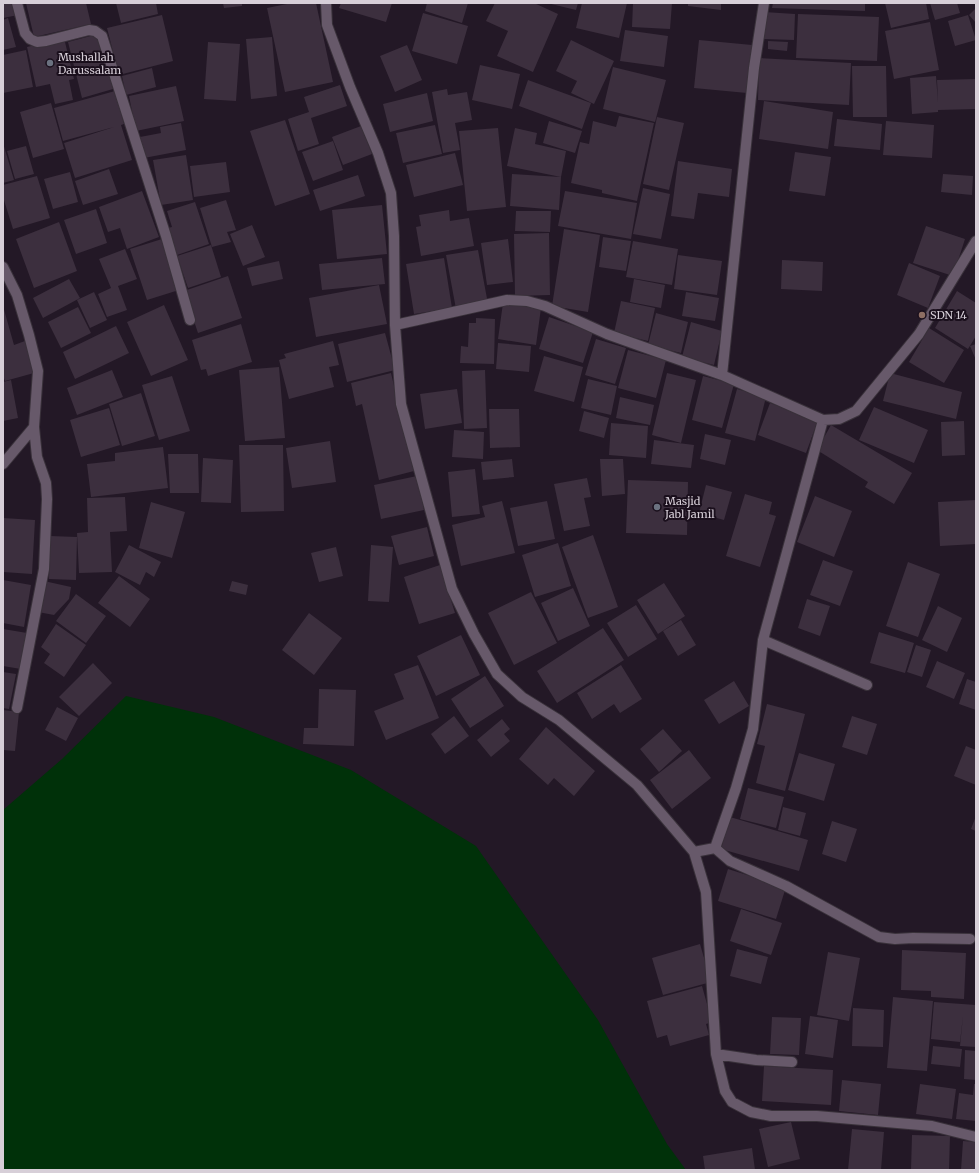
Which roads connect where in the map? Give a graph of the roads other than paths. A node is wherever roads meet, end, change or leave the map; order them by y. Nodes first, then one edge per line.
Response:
1 (17, 3) edge
2 (326, 3) edge
3 (764, 3) edge
4 (976, 241) edge
5 (3, 267) edge
6 (190, 320) dead end
7 (395, 325) junction
8 (722, 375) junction
9 (823, 420) junction
10 (34, 427) junction
11 (3, 464) edge
12 (763, 640) junction
13 (867, 685) dead end
14 (17, 708) dead end
15 (715, 848) junction
16 (694, 852) junction
17 (970, 939) dead end
18 (716, 1054) junction
19 (792, 1062) dead end
20 (976, 1137) edge

1 - 6 street
2 - 7 street
3 - 8 street
4 - 9 street
5 - 10 street
7 - 8 street
7 - 16 street
8 - 9 street
9 - 12 street
10 - 11 street
10 - 14 street
12 - 13 street
12 - 15 street
15 - 16 street
15 - 17 street
16 - 18 street
18 - 19 street
18 - 20 street

